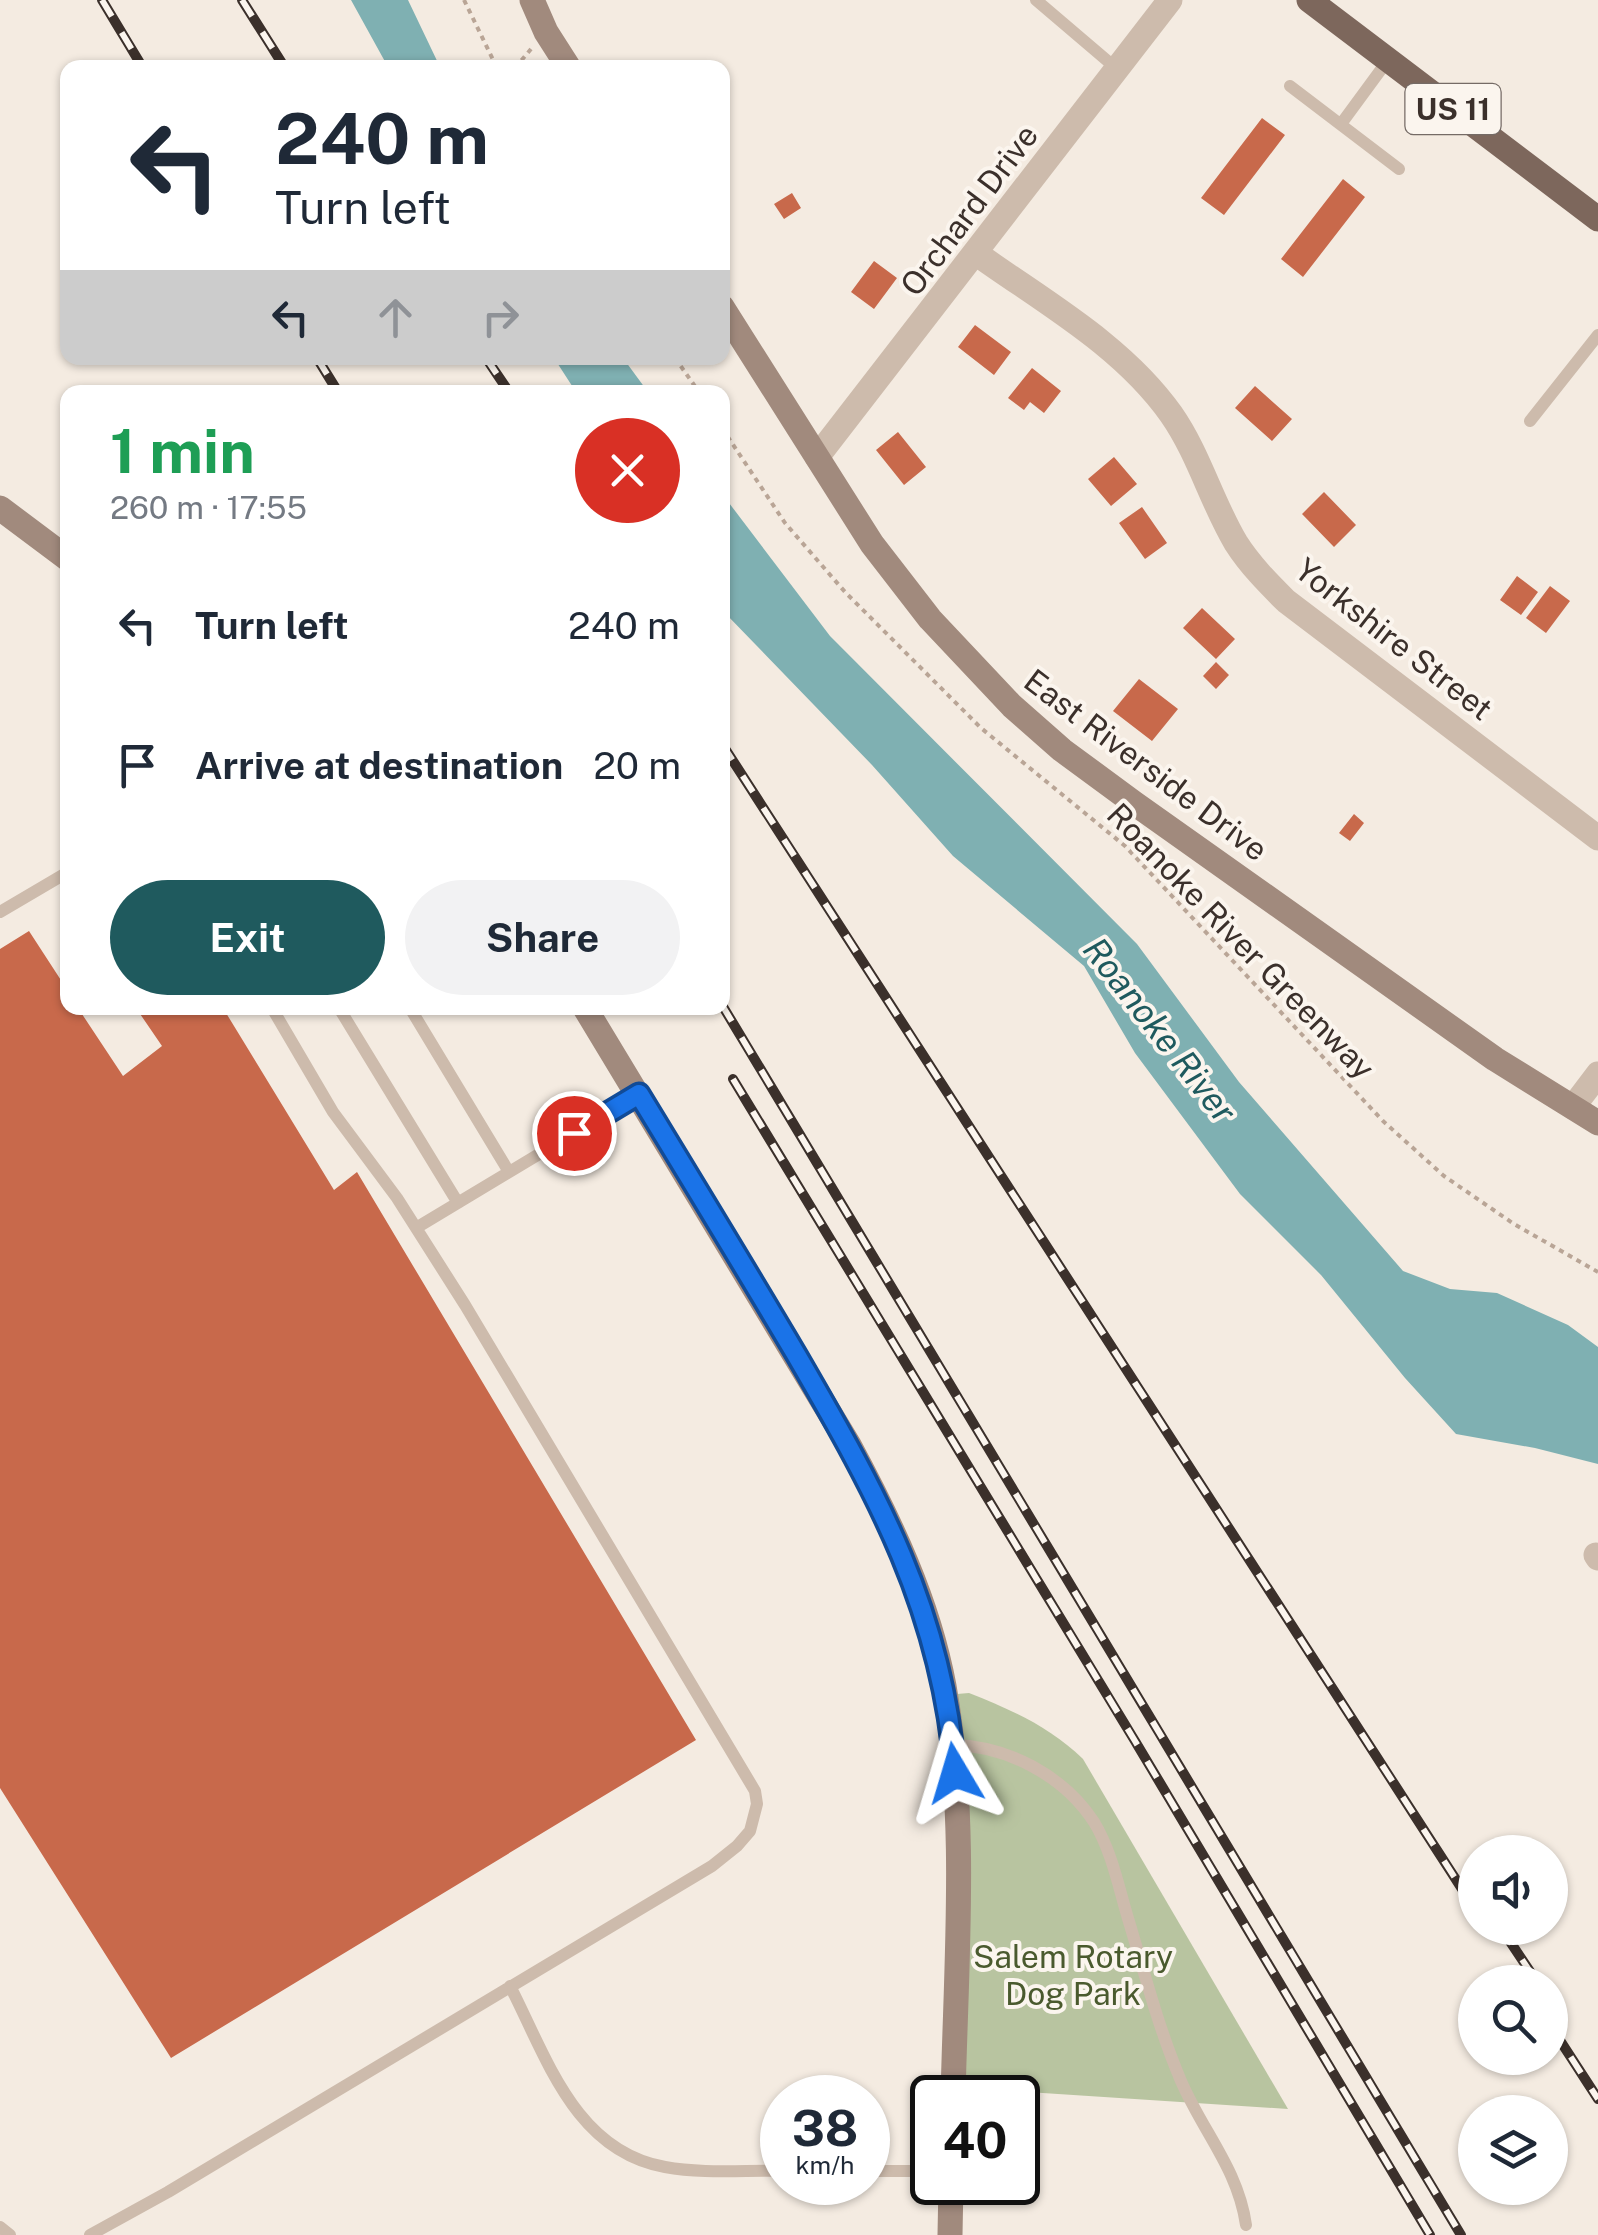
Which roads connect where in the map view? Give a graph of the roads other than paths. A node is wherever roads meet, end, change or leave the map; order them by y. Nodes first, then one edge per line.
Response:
1 (532, 0) edge
2 (1036, 0) edge
3 (1170, 0) edge
4 (1308, 0) edge
5 (564, 60) edge
6 (1388, 60) junction
7 (1117, 69) junction
8 (1290, 86) dead end
9 (1341, 124) junction
10 (1398, 168) dead end
11 (1598, 219) edge
12 (977, 254) junction
13 (730, 320) edge
14 (1598, 335) edge
15 (1530, 421) dead end
16 (818, 457) junction
17 (0, 508) edge
18 (60, 553) edge
19 (1598, 838) edge
20 (60, 877) edge
21 (0, 912) edge
22 (276, 1015) edge
23 (343, 1015) edge
24 (414, 1015) edge
25 (589, 1015) edge
26 (1598, 1074) edge
27 (639, 1094) junction
28 (1572, 1107) junction
29 (1598, 1124) edge
30 (509, 1172) junction
31 (458, 1202) junction
32 (416, 1228) junction
33 (953, 1745) junction
34 (510, 1986) junction
35 (953, 2075) edge
36 (760, 2171) edge
37 (951, 2205) edge
38 (1246, 2226) dead end
39 (0, 2227) edge
40 (10, 2235) edge
41 (90, 2235) edge
42 (950, 2235) edge

1 - 5 street
2 - 7 lane
3 - 7 street, Orchard Drive
4 - 6 main road, US 11
6 - 9 lane
6 - 11 main road, US 11
7 - 12 street, Orchard Drive
8 - 9 lane
9 - 10 lane
12 - 16 street, Orchard Drive
12 - 19 street, Yorkshire Street
13 - 16 street, East Riverside Drive
14 - 15 lane
16 - 28 street, East Riverside Drive
17 - 18 street
20 - 21 lane
22 - 32 lane
23 - 31 lane
24 - 30 lane
25 - 27 street
26 - 28 street
27 - 30 lane
27 - 33 street
28 - 29 street, East Riverside Drive
30 - 31 lane
31 - 32 lane
32 - 34 lane
33 - 35 street
33 - 38 lane
34 - 36 lane
34 - 41 lane
37 - 42 street
39 - 40 lane

